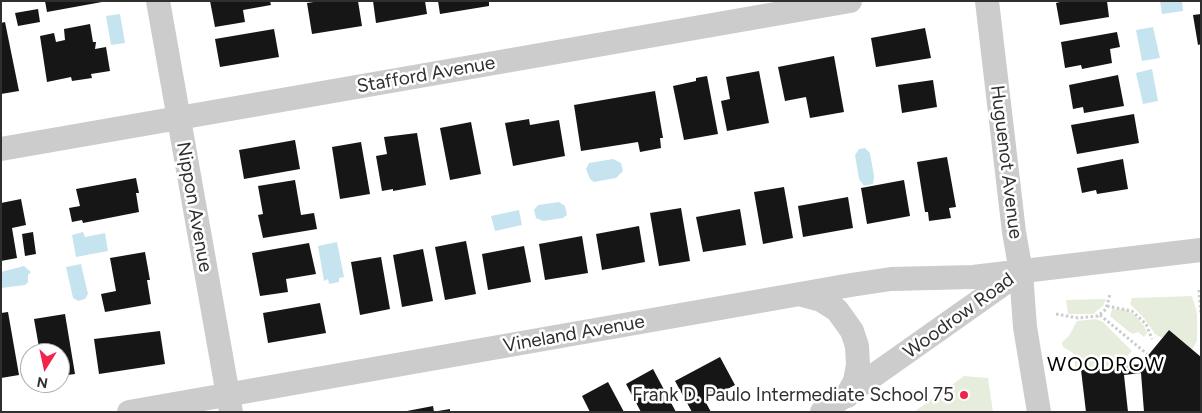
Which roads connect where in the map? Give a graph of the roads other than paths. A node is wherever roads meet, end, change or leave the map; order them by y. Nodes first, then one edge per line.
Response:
1 (158, 1) edge
2 (850, 1) edge
3 (987, 1) edge
4 (178, 118) junction
5 (1, 149) edge
6 (1201, 250) edge
7 (1021, 272) junction
8 (802, 295) junction
9 (847, 396) junction
10 (230, 403) edge
11 (129, 412) edge
12 (822, 412) edge
13 (1038, 412) edge

1 - 4 street, Nippon Avenue
2 - 4 street, Stafford Avenue
3 - 7 street, Huguenot Avenue
4 - 5 street, Stafford Avenue
4 - 10 street, Nippon Avenue
6 - 7 street, Woodrow Road
7 - 8 street, Vineland Avenue
7 - 9 street, Woodrow Road
7 - 13 street, Huguenot Avenue
8 - 9 street
8 - 10 street, Vineland Avenue
9 - 12 street, Woodrow Road
10 - 11 street, Vineland Avenue

